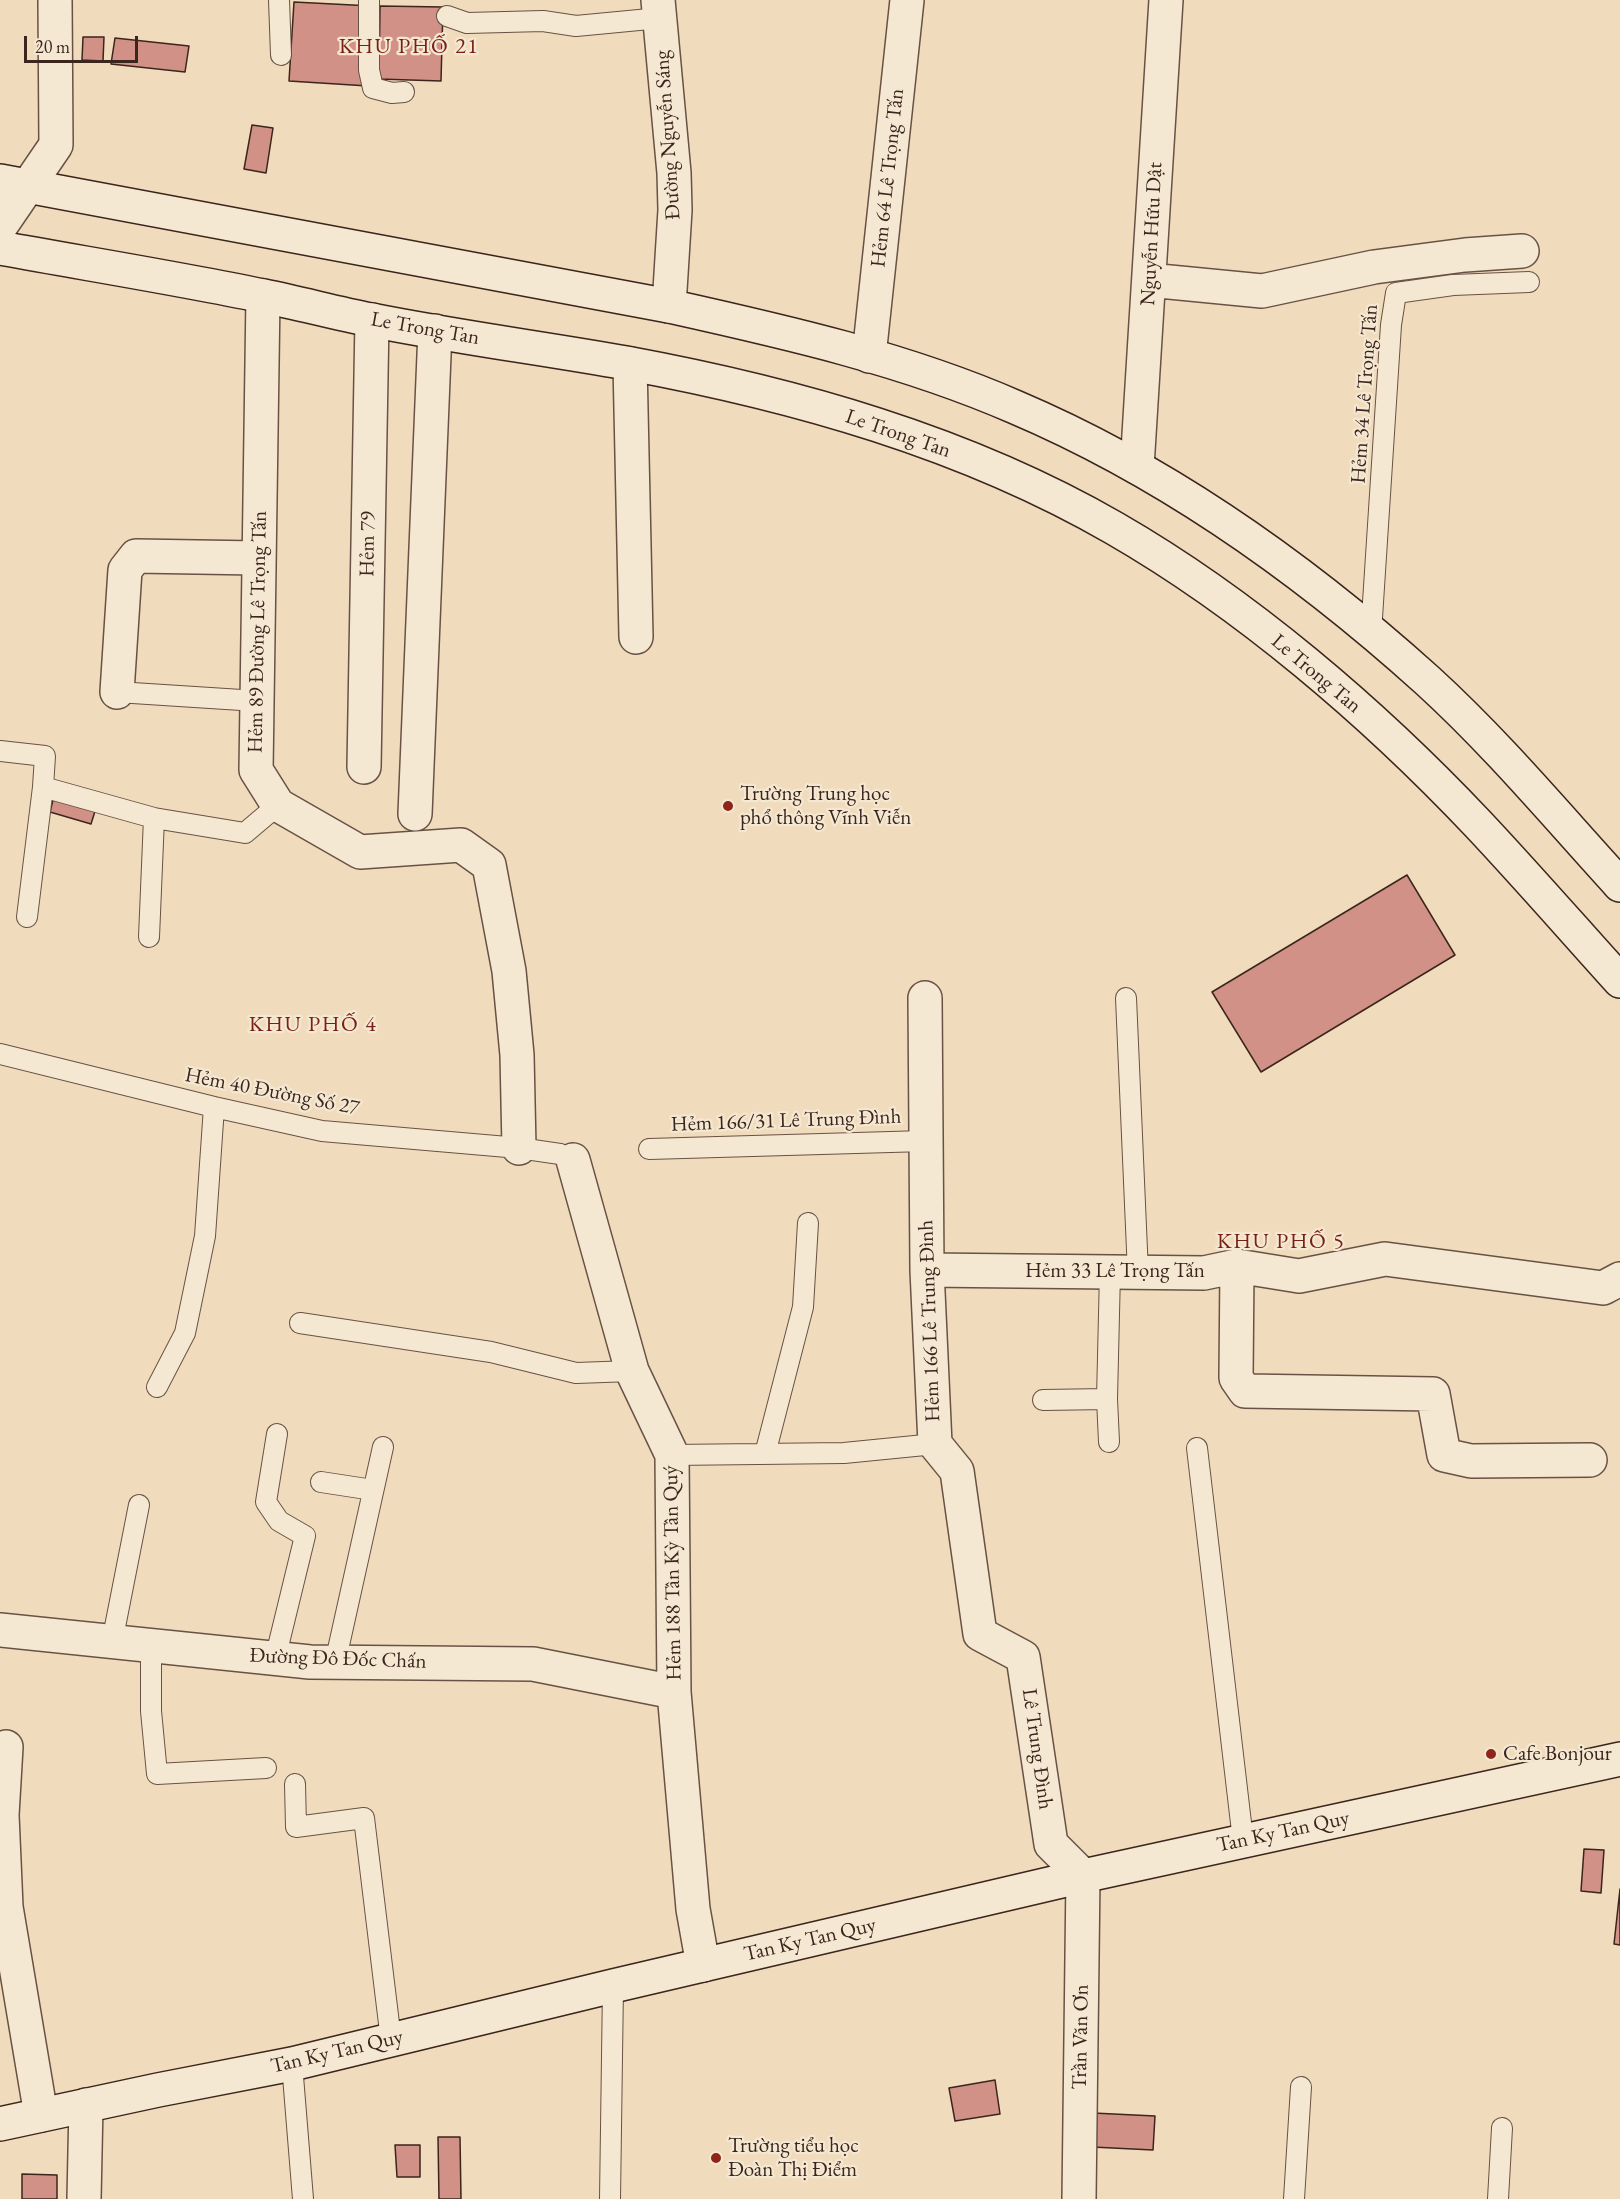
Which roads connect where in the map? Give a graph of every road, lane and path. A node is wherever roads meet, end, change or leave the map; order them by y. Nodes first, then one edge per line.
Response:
1 (55, 0) edge
2 (279, 0) edge
3 (369, 0) edge
4 (907, 0) edge
5 (1166, 0) edge
6 (659, 9) edge
7 (447, 16) dead end
8 (281, 55) dead end
9 (404, 92) dead end
10 (13, 184) edge
11 (0, 227) edge
12 (0, 248) edge
13 (1526, 267) joint
14 (1149, 280) junction
15 (263, 296) junction
16 (669, 306) junction
17 (372, 320) junction
18 (435, 331) junction
19 (869, 356) junction
20 (630, 364) junction
21 (1137, 467) junction
22 (258, 558) junction
23 (1371, 633) junction
24 (636, 637) dead end
25 (117, 692) joint
26 (257, 701) junction
27 (0, 751) edge
28 (363, 767) dead end
29 (44, 787) junction
30 (278, 805) junction
31 (415, 814) dead end
32 (154, 818) junction
33 (1620, 885) edge
34 (27, 916) dead end
35 (149, 937) dead end
36 (1620, 981) edge
37 (925, 998) dead end
38 (1126, 998) dead end
39 (0, 1054) edge
40 (214, 1107) junction
41 (925, 1141) junction
42 (519, 1148) junction
43 (648, 1149) dead end
44 (573, 1160) joint
45 (808, 1223) dead end
46 (1237, 1266) junction
47 (927, 1270) junction
48 (1124, 1272) junction
49 (1620, 1280) edge
50 (300, 1323) dead end
51 (632, 1371) junction
52 (157, 1387) dead end
53 (1107, 1399) junction
54 (1043, 1400) dead end
55 (277, 1434) dead end
56 (1109, 1442) dead end
57 (935, 1444) junction
58 (383, 1447) dead end
59 (1197, 1448) dead end
60 (765, 1454) junction
61 (672, 1455) junction
62 (1590, 1460) dead end
63 (321, 1482) dead end
64 (373, 1490) junction
65 (139, 1506) dead end
66 (0, 1630) edge
67 (980, 1634) joint
68 (112, 1642) junction
69 (151, 1646) junction
70 (275, 1659) junction
71 (334, 1663) junction
72 (674, 1692) junction
73 (6, 1747) dead end
74 (1620, 1759) edge
75 (266, 1768) dead end
76 (295, 1784) dead end
77 (1243, 1840) junction
78 (1083, 1876) junction
79 (703, 1965) junction
80 (613, 1986) junction
81 (391, 2040) junction
82 (292, 2064) junction
83 (1301, 2087) dead end
84 (86, 2105) junction
85 (41, 2115) junction
86 (0, 2124) edge
87 (1502, 2128) dead end
88 (84, 2199) edge
89 (303, 2199) edge
90 (610, 2199) edge
91 (1079, 2199) edge
92 (1294, 2199) edge
93 (1498, 2199) edge

1 - 10 street
2 - 8 lane
3 - 9 lane
4 - 19 street, Hẻm 64 Lê Trọng Tấn
5 - 14 street, Nguyễn Hữu Dật
6 - 7 lane
6 - 16 street, Đường Nguyễn Sáng
10 - 11 street
10 - 16 street
12 - 15 street, Le Trong Tan
13 - 14 street
13 - 23 lane, Hẻm 34 Lê Trọng Tấn
14 - 21 street, Nguyễn Hữu Dật
15 - 17 street, Le Trong Tan
15 - 22 street, Hẻm 89 Đường Lê Trọng Tấn
16 - 19 street
17 - 18 street, Le Trong Tan
17 - 28 street, Hẻm 79
18 - 20 street, Le Trong Tan
18 - 31 street
19 - 21 street
20 - 24 street
20 - 36 street, Le Trong Tan
21 - 23 street
22 - 25 street
22 - 26 street, Hẻm 89 Đường Lê Trọng Tấn
23 - 33 street
25 - 26 lane
26 - 30 street, Hẻm 89 Đường Lê Trọng Tấn
27 - 29 lane
29 - 32 lane
29 - 34 lane
30 - 32 lane
30 - 42 street, Hẻm 89 Đường Lê Trọng Tấn
32 - 35 lane
37 - 41 street, Hẻm 166 Lê Trung Đình
38 - 48 lane
39 - 40 lane, Hẻm 40 Đường Số 27
40 - 42 lane, Hẻm 40 Đường Số 27
40 - 52 lane
41 - 43 lane, Hẻm 166/31 Lê Trung Đình
41 - 47 street, Hẻm 166 Lê Trung Đình
42 - 44 lane, Hẻm 40 Đường Số 27
44 - 51 street, Hẻm 188 Tân Kỳ Tân Quý
45 - 60 lane
46 - 48 street, Hẻm 33 Lê Trọng Tấn
46 - 49 street, Hẻm 33 Lê Trọng Tấn
46 - 62 street
47 - 48 street, Hẻm 33 Lê Trọng Tấn
47 - 57 street, Hẻm 166 Lê Trung Đình
48 - 53 lane
50 - 51 lane
51 - 61 street, Hẻm 188 Tân Kỳ Tân Quý
53 - 54 lane
53 - 56 lane
55 - 70 lane
57 - 60 lane
57 - 67 street, Hẻm 166 Lê Trung Đình
58 - 64 lane
59 - 77 lane
60 - 61 lane
61 - 72 street, Hẻm 188 Tân Kỳ Tân Quý
63 - 64 lane
64 - 71 lane
65 - 68 lane
66 - 68 street, Đường Đô Đốc Chấn
67 - 78 street, Lê Trung Đình
68 - 69 street, Đường Đô Đốc Chấn
69 - 70 street, Đường Đô Đốc Chấn
69 - 75 lane
70 - 71 street, Đường Đô Đốc Chấn
71 - 72 street, Đường Đô Đốc Chấn
72 - 79 street, Hẻm 188 Tân Kỳ Tân Quý
73 - 85 street
74 - 77 street, Tan Ky Tan Quy
76 - 81 lane
77 - 78 street, Tan Ky Tan Quy
78 - 79 street, Tan Ky Tan Quy
78 - 91 street, Trần Văn Ơn
79 - 80 street, Tan Ky Tan Quy
80 - 81 street, Tan Ky Tan Quy
80 - 90 lane
81 - 82 street, Tan Ky Tan Quy
82 - 84 street, Tan Ky Tan Quy
82 - 89 lane
83 - 92 lane
84 - 85 street, Tan Ky Tan Quy
84 - 88 street
85 - 86 street, Tan Ky Tan Quy
87 - 93 lane

